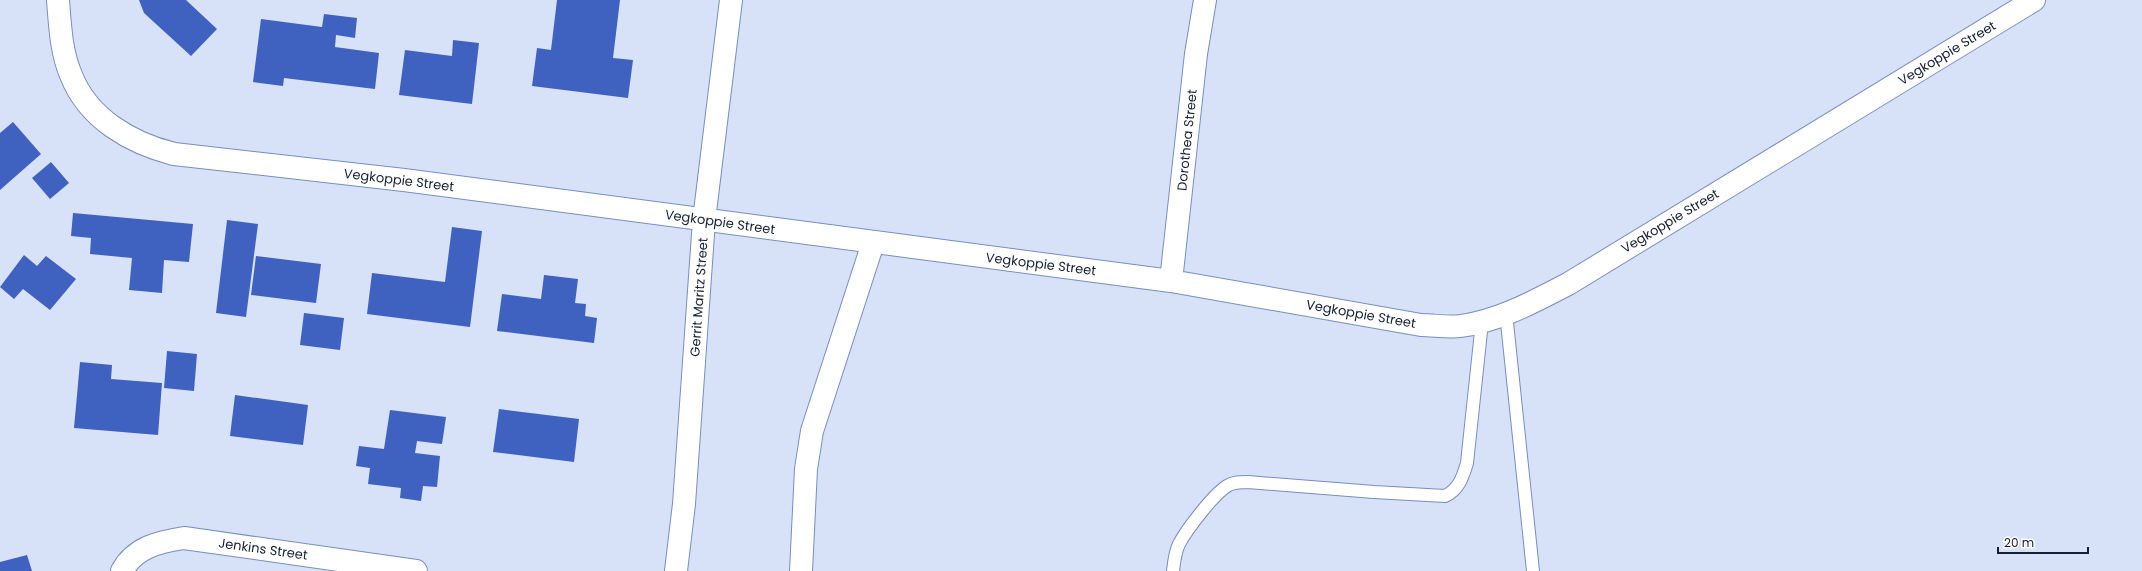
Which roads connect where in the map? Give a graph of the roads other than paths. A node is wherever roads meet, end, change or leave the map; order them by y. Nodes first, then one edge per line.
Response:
1 (58, 0) edge
2 (731, 0) edge
3 (1205, 0) edge
4 (2034, 0) edge
5 (704, 220) junction
6 (873, 243) junction
7 (1171, 281) junction
8 (1506, 313) junction
9 (1482, 322) junction
10 (122, 571) edge
11 (416, 571) edge
12 (676, 571) edge
13 (801, 571) edge
14 (1173, 571) edge
15 (1533, 571) edge

1 - 5 street, Vegkoppie Street
2 - 5 street, Gerrit Maritz Street
3 - 7 street, Dorothea Street
4 - 8 street, Vegkoppie Street
5 - 6 street, Vegkoppie Street
5 - 12 street, Gerrit Maritz Street
6 - 7 street, Vegkoppie Street
6 - 13 street
7 - 9 street, Vegkoppie Street
8 - 9 street, Vegkoppie Street
8 - 15 lane
9 - 14 lane
10 - 11 street, Jenkins Street

